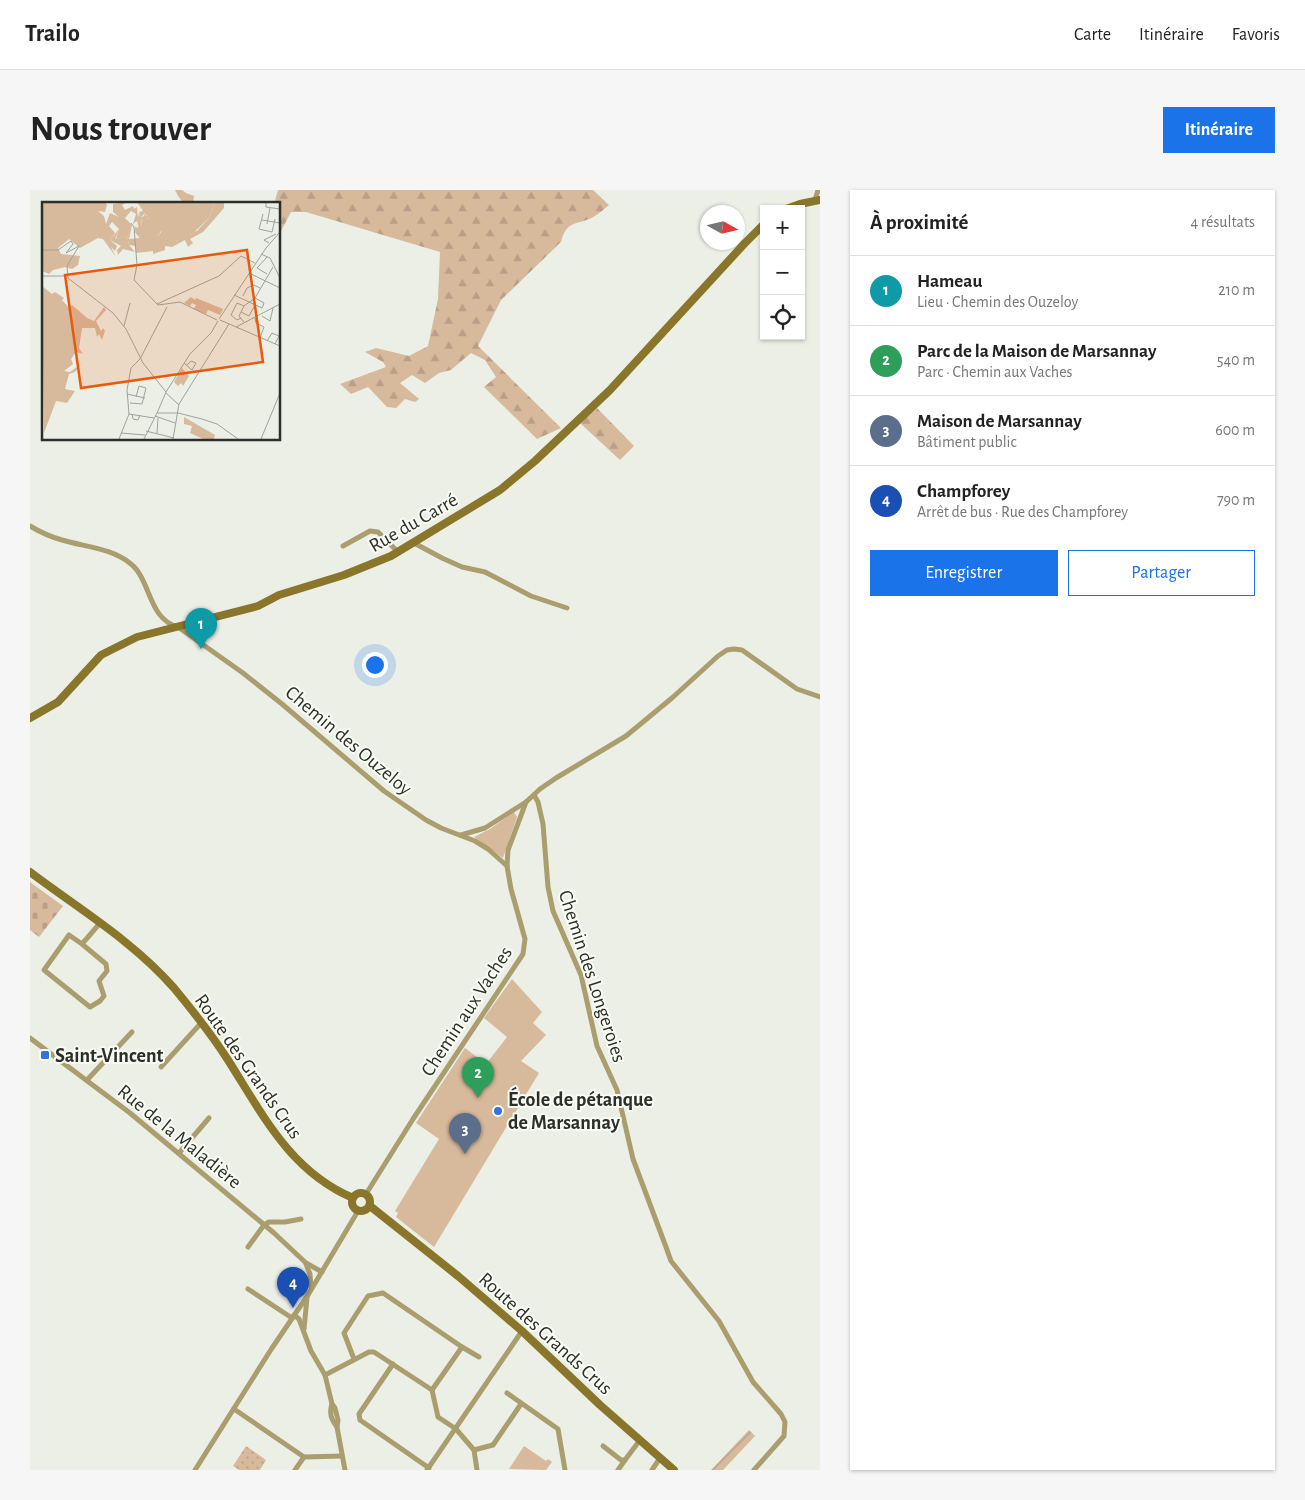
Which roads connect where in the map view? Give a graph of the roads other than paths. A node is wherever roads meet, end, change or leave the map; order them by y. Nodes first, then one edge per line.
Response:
1 (818, 190) edge
2 (817, 200) edge
3 (800, 205) edge
4 (760, 228) edge
5 (30, 526) edge
6 (414, 544) junction
7 (343, 546) dead end
8 (398, 552) junction
9 (567, 608) dead end
10 (178, 627) junction
11 (820, 697) edge
12 (30, 718) edge
13 (534, 795) junction
14 (526, 802) junction
15 (460, 835) junction
16 (507, 866) junction
17 (30, 872) edge
18 (100, 922) junction
19 (82, 944) junction
20 (202, 1022) junction
21 (132, 1032) dead end
22 (30, 1038) edge
23 (161, 1066) dead end
24 (87, 1080) junction
25 (209, 1118) dead end
26 (179, 1153) junction
27 (366, 1194) junction
28 (353, 1198) junction
29 (370, 1206) junction
30 (358, 1211) junction
31 (301, 1219) dead end
32 (264, 1225) junction
33 (248, 1248) dead end
34 (306, 1263) junction
35 (310, 1274) junction
36 (320, 1274) junction
37 (312, 1288) junction
38 (248, 1289) dead end
39 (308, 1295) junction
40 (306, 1311) junction
41 (295, 1314) junction
42 (522, 1331) junction
43 (304, 1333) junction
44 (462, 1346) junction
45 (479, 1357) dead end
46 (354, 1359) junction
47 (393, 1364) junction
48 (325, 1375) junction
49 (432, 1390) junction
50 (507, 1393) dead end
51 (521, 1404) junction
52 (234, 1409) junction
53 (456, 1429) junction
54 (640, 1440) junction
55 (603, 1446) dead end
56 (474, 1450) junction
57 (342, 1456) junction
58 (304, 1457) junction
59 (660, 1458) junction
60 (625, 1460) junction
61 (428, 1469) edge
62 (195, 1470) edge
63 (295, 1470) edge
64 (345, 1470) edge
65 (477, 1470) edge
66 (565, 1470) edge
67 (618, 1470) edge
68 (652, 1470) edge
69 (674, 1470) edge
70 (754, 1470) edge

1 - 2 street
2 - 3 main road
4 - 6 main road, Rue du Carré
5 - 10 street, Chemin des Ouzeloy
6 - 8 main road, Rue du Carré
6 - 9 street
7 - 8 street
8 - 10 main road, Rue du Carré
10 - 12 main road, Rue du Carré
10 - 15 street, Chemin des Ouzeloy
11 - 13 street, Chemin aux Vaches
13 - 14 street, Chemin aux Vaches
13 - 70 street, Chemin des Longeroies
14 - 15 street
14 - 16 street, Chemin aux Vaches
15 - 16 street, Chemin des Ouzeloy
16 - 27 street, Chemin aux Vaches
17 - 18 main road, Route des Grands Crus
18 - 19 street
18 - 20 main road, Route des Grands Crus
19 - 19 street
20 - 23 street
20 - 28 main road, Route des Grands Crus
21 - 24 street
22 - 24 street, Rue de la Maladière
24 - 26 street, Rue de la Maladière
25 - 26 street
26 - 32 street, Rue de la Maladière
27 - 28 main road
27 - 29 main road
28 - 30 main road
29 - 30 main road
29 - 42 main road, Route des Grands Crus
30 - 36 street
31 - 32 street
32 - 33 street
32 - 34 street, Rue de la Maladière
34 - 35 street, Rue de la Maladière
34 - 36 street, Rue de la Maladière
35 - 36 street
35 - 37 street, Rue de la Maladière
36 - 37 street
37 - 39 street
38 - 41 street
39 - 40 street
39 - 41 street
40 - 41 street
40 - 43 street
41 - 43 street
41 - 52 street
42 - 53 street
42 - 54 main road, Route des Grands Crus
43 - 48 street
44 - 45 street
44 - 46 street
44 - 49 street
46 - 47 street
46 - 48 street
47 - 49 street
47 - 61 street
48 - 57 street
49 - 53 street
50 - 51 street
51 - 56 street
51 - 66 street
52 - 58 street
52 - 62 street
53 - 56 street
53 - 61 street
54 - 59 main road, Route des Grands Crus
54 - 60 street
55 - 60 street
56 - 65 street
57 - 58 street
57 - 64 street
58 - 63 street
59 - 68 street
59 - 69 main road, Route des Grands Crus
60 - 67 street

